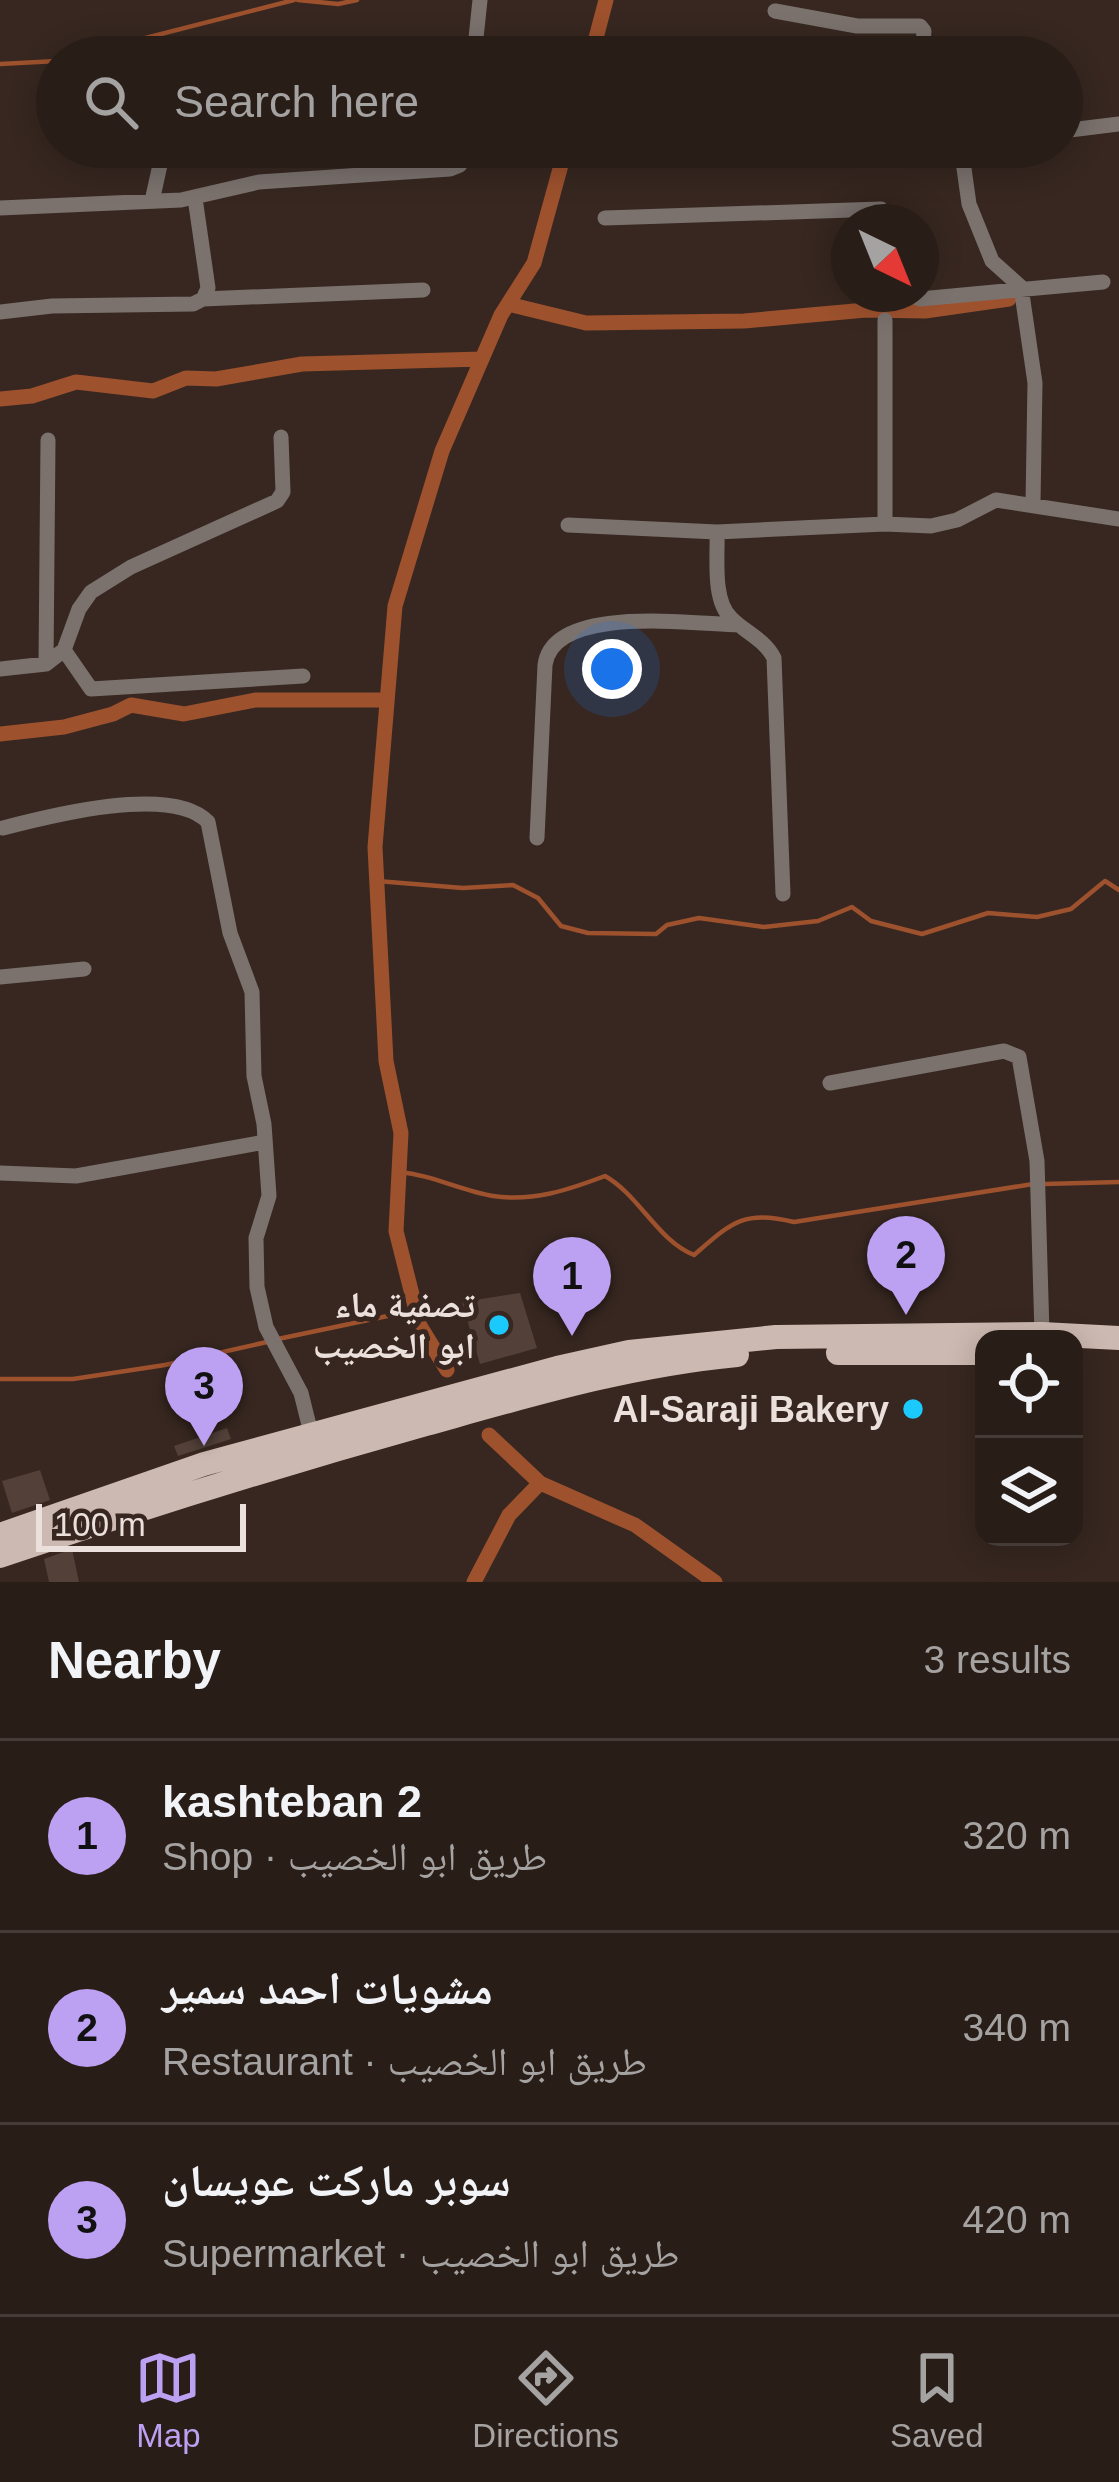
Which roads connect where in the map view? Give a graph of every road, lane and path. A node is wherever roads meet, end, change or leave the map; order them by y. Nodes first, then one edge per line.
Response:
1 (479, 0) edge
2 (775, 11) dead end
3 (476, 36) edge
4 (924, 36) edge
5 (1119, 124) edge
6 (1083, 128) edge
7 (159, 168) edge
8 (452, 168) edge
9 (964, 168) edge
10 (195, 198) junction
11 (152, 201) junction
12 (0, 208) edge
13 (831, 210) edge
14 (605, 218) dead end
15 (1103, 282) dead end
16 (1021, 287) junction
17 (423, 290) dead end
18 (939, 297) edge
19 (203, 299) junction
20 (0, 312) edge
21 (885, 320) dead end
22 (281, 437) dead end
23 (48, 440) dead end
24 (1033, 503) junction
25 (1119, 519) edge
26 (568, 524) dead end
27 (886, 524) junction
28 (717, 532) junction
29 (739, 625) junction
30 (64, 650) junction
31 (46, 664) junction
32 (0, 669) edge
33 (303, 676) dead end
34 (3, 828) edge
35 (537, 838) dead end
36 (783, 894) dead end
37 (84, 969) dead end
38 (0, 977) edge
39 (830, 1083) dead end
40 (265, 1142) junction
41 (0, 1173) edge
42 (1042, 1330) edge
43 (975, 1335) edge
44 (1083, 1336) edge
45 (1119, 1338) edge
46 (975, 1353) edge
47 (1083, 1353) edge
48 (1119, 1353) edge
49 (312, 1437) junction
50 (208, 1474) junction
51 (0, 1535) edge
52 (0, 1556) edge

1 - 3 street
2 - 4 street
5 - 6 street
7 - 11 street
8 - 10 street
9 - 16 street
10 - 11 street
10 - 19 street
11 - 12 street
13 - 14 street
15 - 16 street
16 - 18 street
16 - 24 street
17 - 19 street
19 - 20 street
21 - 27 street
22 - 30 street
23 - 31 street
24 - 25 street
24 - 27 street
26 - 28 street
27 - 28 street
28 - 29 street
29 - 35 street
29 - 36 street
30 - 31 street
30 - 33 street
31 - 32 street
34 - 40 street
37 - 38 street
39 - 42 street
40 - 41 street
40 - 49 street
43 - 49 main road
44 - 45 main road
46 - 50 main road
47 - 48 main road
49 - 50 main road
50 - 51 main road
50 - 52 main road

